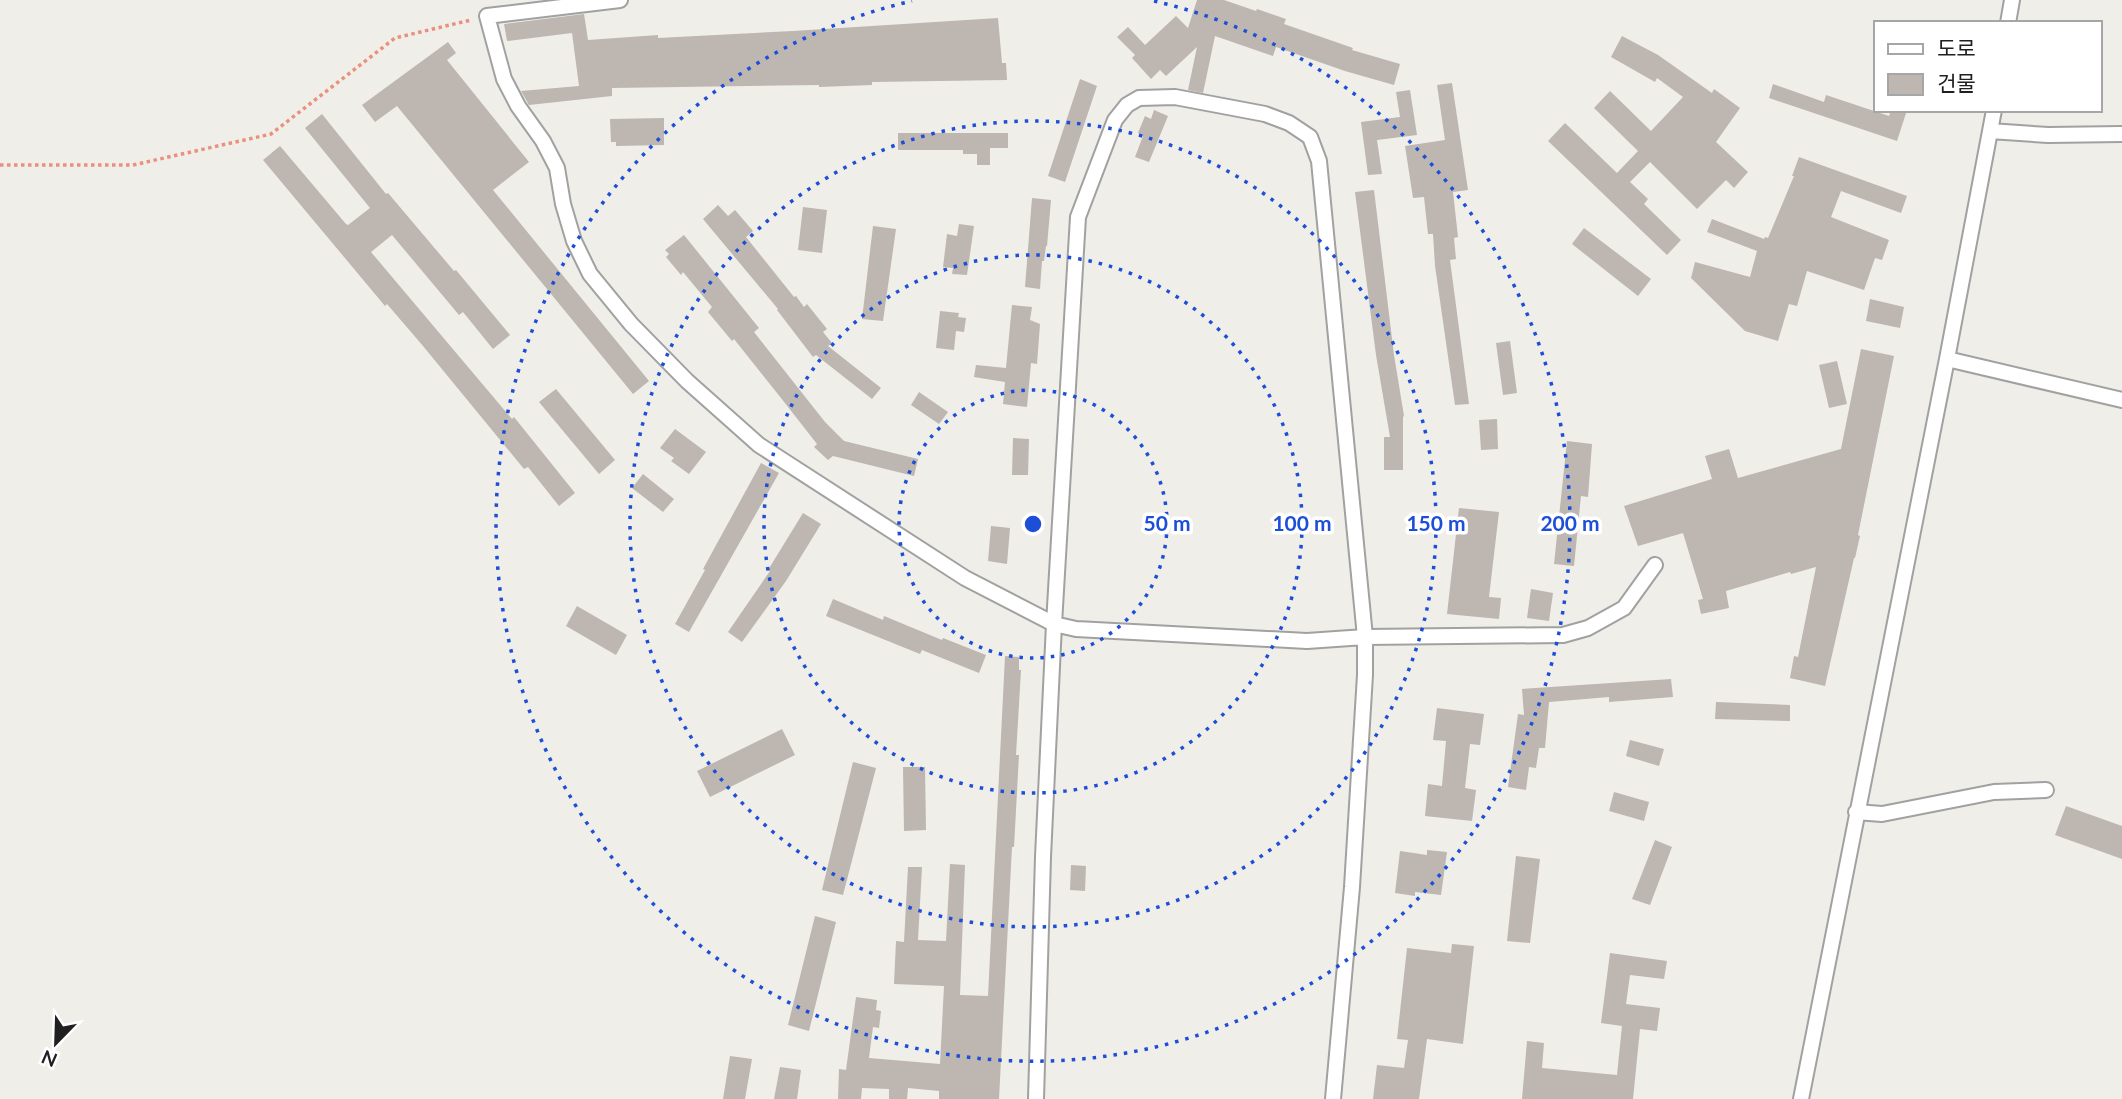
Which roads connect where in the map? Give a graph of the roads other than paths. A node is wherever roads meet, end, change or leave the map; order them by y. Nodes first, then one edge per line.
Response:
1 (620, 0) edge
2 (2012, 0) edge
3 (2008, 21) edge
4 (1994, 112) edge
5 (1990, 131) junction
6 (2122, 134) edge
7 (1947, 359) junction
8 (2122, 400) edge
9 (1655, 565) dead end
10 (1054, 624) junction
11 (1365, 637) junction
12 (2046, 790) dead end
13 (1856, 812) junction
14 (1035, 1099) edge
15 (1334, 1099) edge
16 (1801, 1099) edge

1 - 10 street
2 - 3 street
4 - 5 street
5 - 6 street
5 - 7 street
7 - 8 street
7 - 13 street
9 - 11 street
10 - 11 street
10 - 11 street
10 - 14 street
11 - 15 street
12 - 13 street
13 - 16 street

